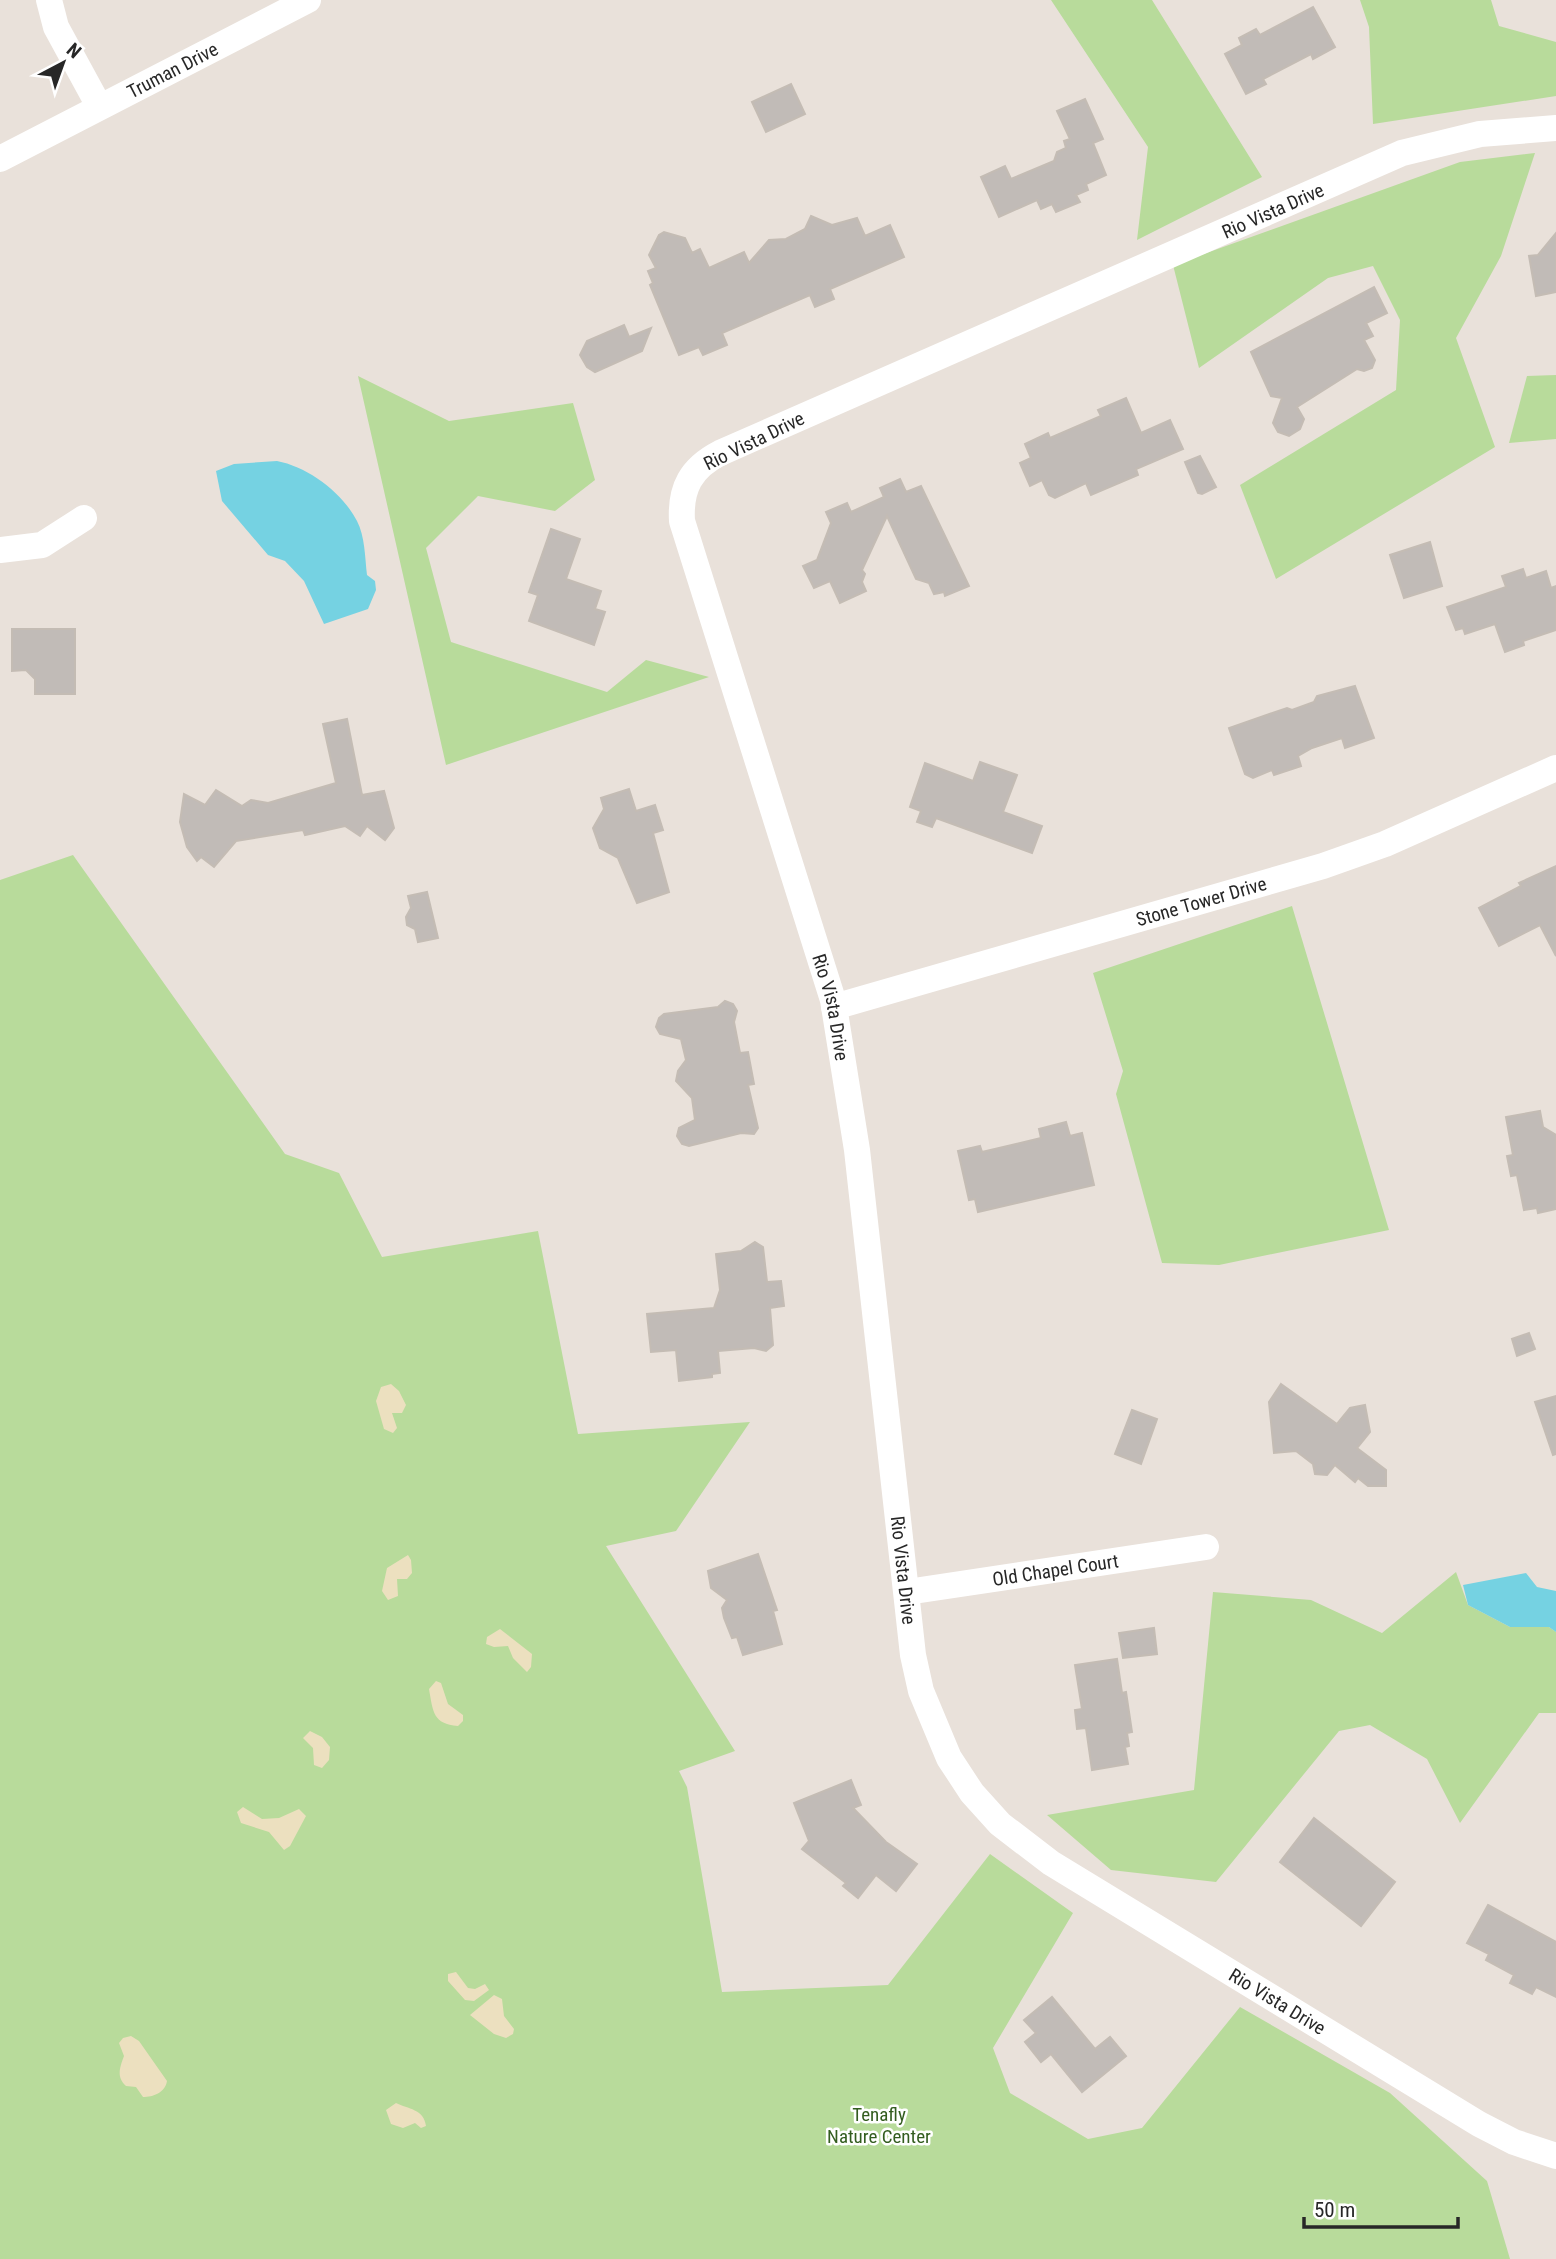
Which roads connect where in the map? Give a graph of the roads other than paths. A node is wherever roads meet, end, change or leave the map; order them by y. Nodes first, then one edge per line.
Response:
1 (49, 0) edge
2 (307, 0) edge
3 (99, 106) junction
4 (1556, 128) edge
5 (0, 159) edge
6 (84, 518) dead end
7 (0, 550) edge
8 (1556, 768) edge
9 (834, 1007) junction
10 (1206, 1547) dead end
11 (907, 1592) junction
12 (1556, 2156) edge

1 - 3 street
2 - 3 street, Truman Drive
3 - 5 street, Truman Drive
4 - 9 street, Rio Vista Drive
6 - 7 street
8 - 9 street, Stone Tower Drive
9 - 11 street, Rio Vista Drive
10 - 11 street, Old Chapel Court
11 - 12 street, Rio Vista Drive

